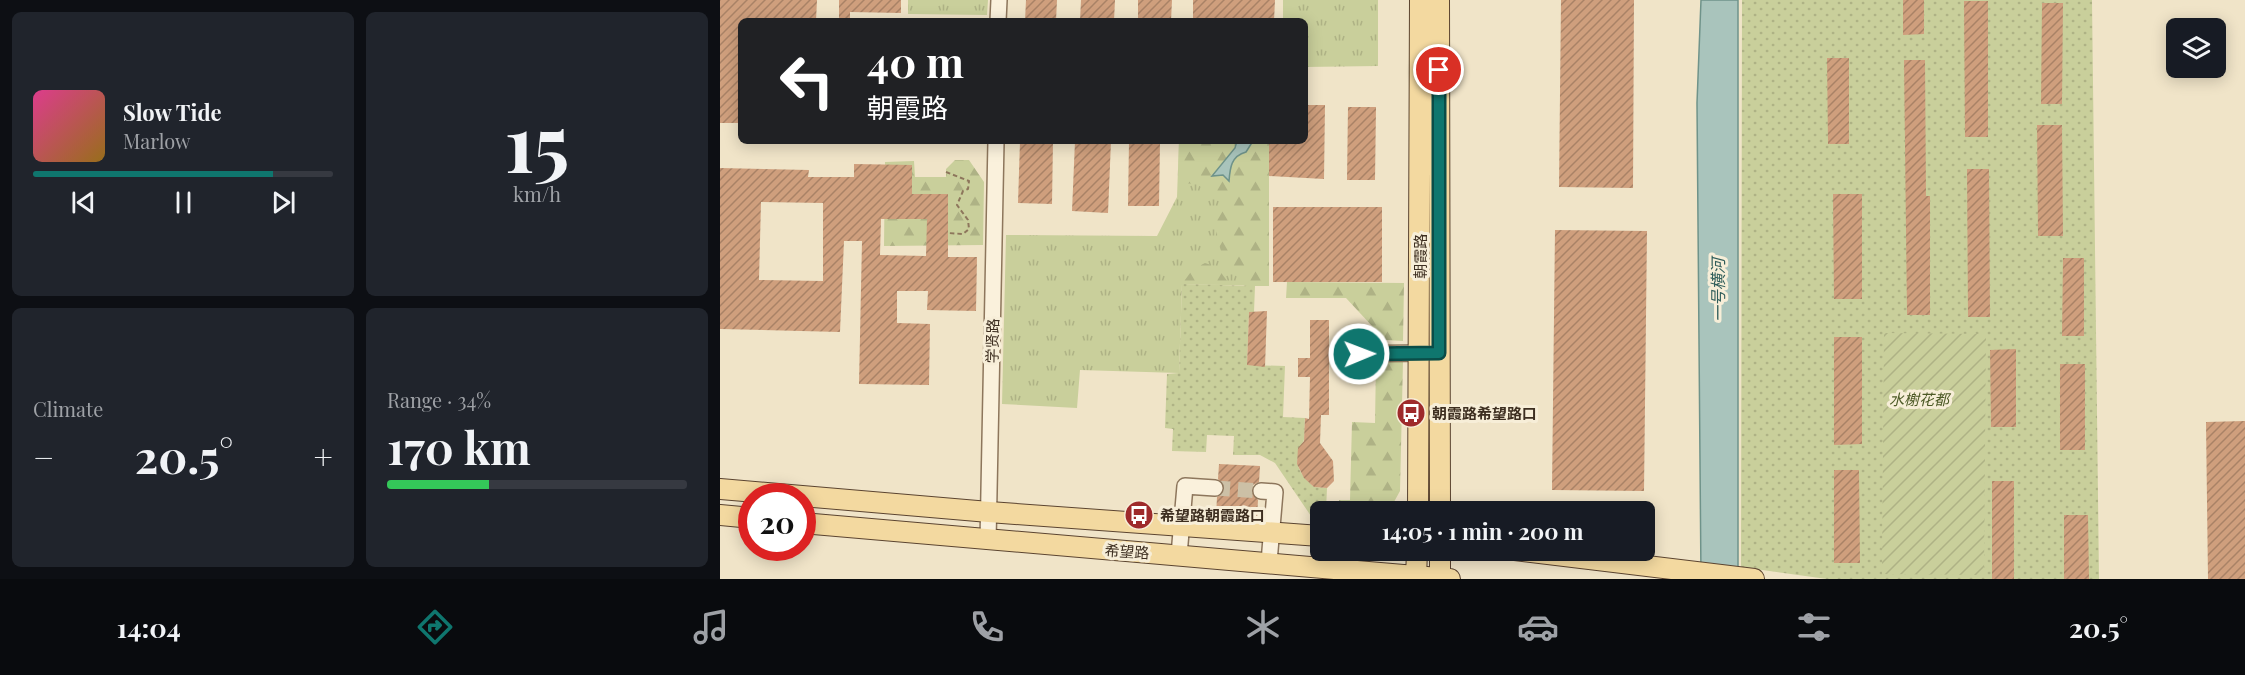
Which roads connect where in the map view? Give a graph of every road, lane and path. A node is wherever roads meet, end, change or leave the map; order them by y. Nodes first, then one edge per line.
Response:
1 (999, 0) edge
2 (1420, 0) edge
3 (1439, 0) edge
4 (998, 18) edge
5 (996, 144) edge
6 (946, 172) dead end
7 (948, 233) dead end
8 (1430, 353) junction
9 (1339, 354) dead end
10 (1215, 488) tunnel mouth
11 (720, 489) edge
12 (1261, 491) dead end
13 (1419, 501) edge
14 (1439, 501) edge
15 (989, 512) junction
16 (720, 515) edge
17 (738, 517) edge
18 (816, 524) edge
19 (1310, 535) edge
20 (988, 541) junction
21 (1179, 555) junction
22 (1417, 561) edge
23 (1441, 561) edge
24 (1606, 561) edge
25 (1269, 562) junction
26 (1416, 578) edge
27 (1749, 578) edge
28 (1443, 579) edge

1 - 4 street
2 - 8 main road, 朝霞路
3 - 8 main road, 朝霞路
5 - 15 street, 学贤路
6 - 7 path
8 - 9 street
8 - 13 main road, 朝霞路
8 - 14 main road, 朝霞路
10 - 21 street
11 - 15 main road, 希望路
12 - 25 street
15 - 19 main road, 希望路
15 - 20 street, 学贤路
16 - 17 main road
18 - 20 main road, 希望路
20 - 21 main road, 希望路
21 - 25 main road, 希望路
22 - 26 main road
23 - 28 main road
24 - 27 main road
25 - 26 main road, 希望路
26 - 28 main road, 希望路

